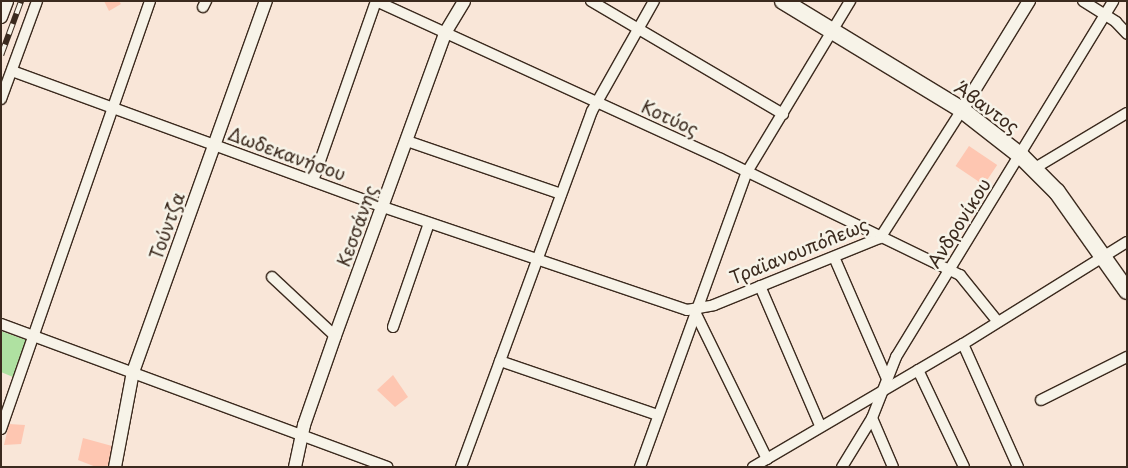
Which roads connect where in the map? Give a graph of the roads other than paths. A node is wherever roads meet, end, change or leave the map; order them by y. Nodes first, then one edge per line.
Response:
1 (7, 1) edge
2 (37, 1) edge
3 (150, 1) edge
4 (266, 1) edge
5 (376, 1) edge
6 (464, 1) edge
7 (591, 1) edge
8 (654, 1) edge
9 (783, 1) edge
10 (850, 1) edge
11 (1029, 1) edge
12 (1083, 1) edge
13 (1113, 1) edge
14 (1106, 15) junction
15 (1, 17) edge
16 (638, 30) junction
17 (832, 32) junction
18 (445, 33) junction
19 (1127, 34) edge
20 (12, 71) junction
21 (1, 99) edge
22 (596, 102) junction
23 (115, 108) junction
24 (962, 110) junction
25 (1127, 113) edge
26 (783, 114) junction
27 (407, 141) junction
28 (215, 144) junction
29 (1021, 156) junction
30 (1034, 168) junction
31 (747, 172) junction
32 (312, 181) junction
33 (562, 194) junction
34 (383, 207) junction
35 (429, 223) junction
36 (880, 238) junction
37 (1127, 242) edge
38 (834, 256) junction
39 (1103, 256) junction
40 (537, 260) junction
41 (948, 270) junction
42 (272, 277) dead end
43 (760, 286) junction
44 (1127, 291) edge
45 (694, 310) junction
46 (998, 322) junction
47 (1, 324) edge
48 (393, 327) dead end
49 (32, 335) junction
50 (335, 336) junction
51 (962, 344) junction
52 (1127, 356) edge
53 (500, 361) junction
54 (918, 370) junction
55 (133, 372) junction
56 (887, 378) junction
57 (884, 389) junction
58 (1041, 400) dead end
59 (658, 415) junction
60 (3, 416) edge
61 (872, 418) junction
62 (820, 425) junction
63 (1, 429) edge
64 (301, 434) junction
65 (767, 459) junction
66 (115, 467) edge
67 (295, 467) edge
68 (387, 467) edge
69 (461, 467) edge
70 (640, 467) edge
71 (754, 467) edge
72 (842, 467) edge
73 (894, 467) edge
74 (964, 467) edge
75 (1018, 467) edge

1 - 15 street
2 - 20 street
3 - 23 street
4 - 28 street, Τούντζα
5 - 18 street, Κοτύος
5 - 32 street
6 - 18 street, Κεσσάνης
7 - 16 street
8 - 16 street
9 - 17 main road, Άβαντος
10 - 17 street
11 - 24 street, Τραϊανουπόλεως
12 - 14 street
13 - 14 street, Ανδρονίκου
14 - 19 street
14 - 29 street, Ανδρονίκου
16 - 22 street
16 - 26 street
17 - 24 main road, Άβαντος
17 - 26 street
18 - 22 street, Κοτύος
18 - 27 street, Κεσσάνης
20 - 21 street
20 - 23 street, Δωδεκανήσου
22 - 31 street, Κοτύος
22 - 33 street
23 - 28 street, Δωδεκανήσου
23 - 49 street
24 - 29 main road, Άβαντος
24 - 36 street, Τραϊανουπόλεως
25 - 30 street
26 - 31 street
27 - 33 street
27 - 34 street, Κεσσάνης
28 - 32 street, Δωδεκανήσου
28 - 55 street, Τούντζα
29 - 30 main road, Άβαντος
29 - 41 street, Ανδρονίκου
30 - 39 main road, Άβαντος
31 - 36 street, Κοτύος
31 - 45 street
32 - 34 street, Δωδεκανήσου
33 - 40 street
34 - 35 street, Δωδεκανήσου
34 - 50 street, Κεσσάνης
35 - 40 street, Δωδεκανήσου
35 - 48 street
36 - 38 street, Τραϊανουπόλεως
36 - 41 street, Κοτύος
37 - 39 street
38 - 43 street, Τραϊανουπόλεως
38 - 56 street
39 - 44 main road, Άβαντος
39 - 46 street
40 - 45 street, Δωδεκανήσου
40 - 53 street
41 - 46 street, Κοτύος
41 - 56 street, Ανδρονίκου
42 - 50 street
43 - 45 street, Τραϊανουπόλεως
43 - 62 street
45 - 59 street
45 - 65 street
46 - 51 street
47 - 49 street
49 - 55 street
49 - 60 street
50 - 64 street, Κεσσάνης
51 - 54 street
51 - 75 street
52 - 58 street
53 - 59 street
53 - 69 street
54 - 57 street
54 - 74 street
55 - 64 street
55 - 66 street, Τούντζα
56 - 57 street, Ανδρονίκου
57 - 61 street, Ανδρονίκου
57 - 62 street
59 - 70 street
60 - 63 street
61 - 72 street, Ανδρονίκου
61 - 73 street
62 - 65 street
64 - 67 street, Κεσσάνης
64 - 68 street
65 - 71 street

